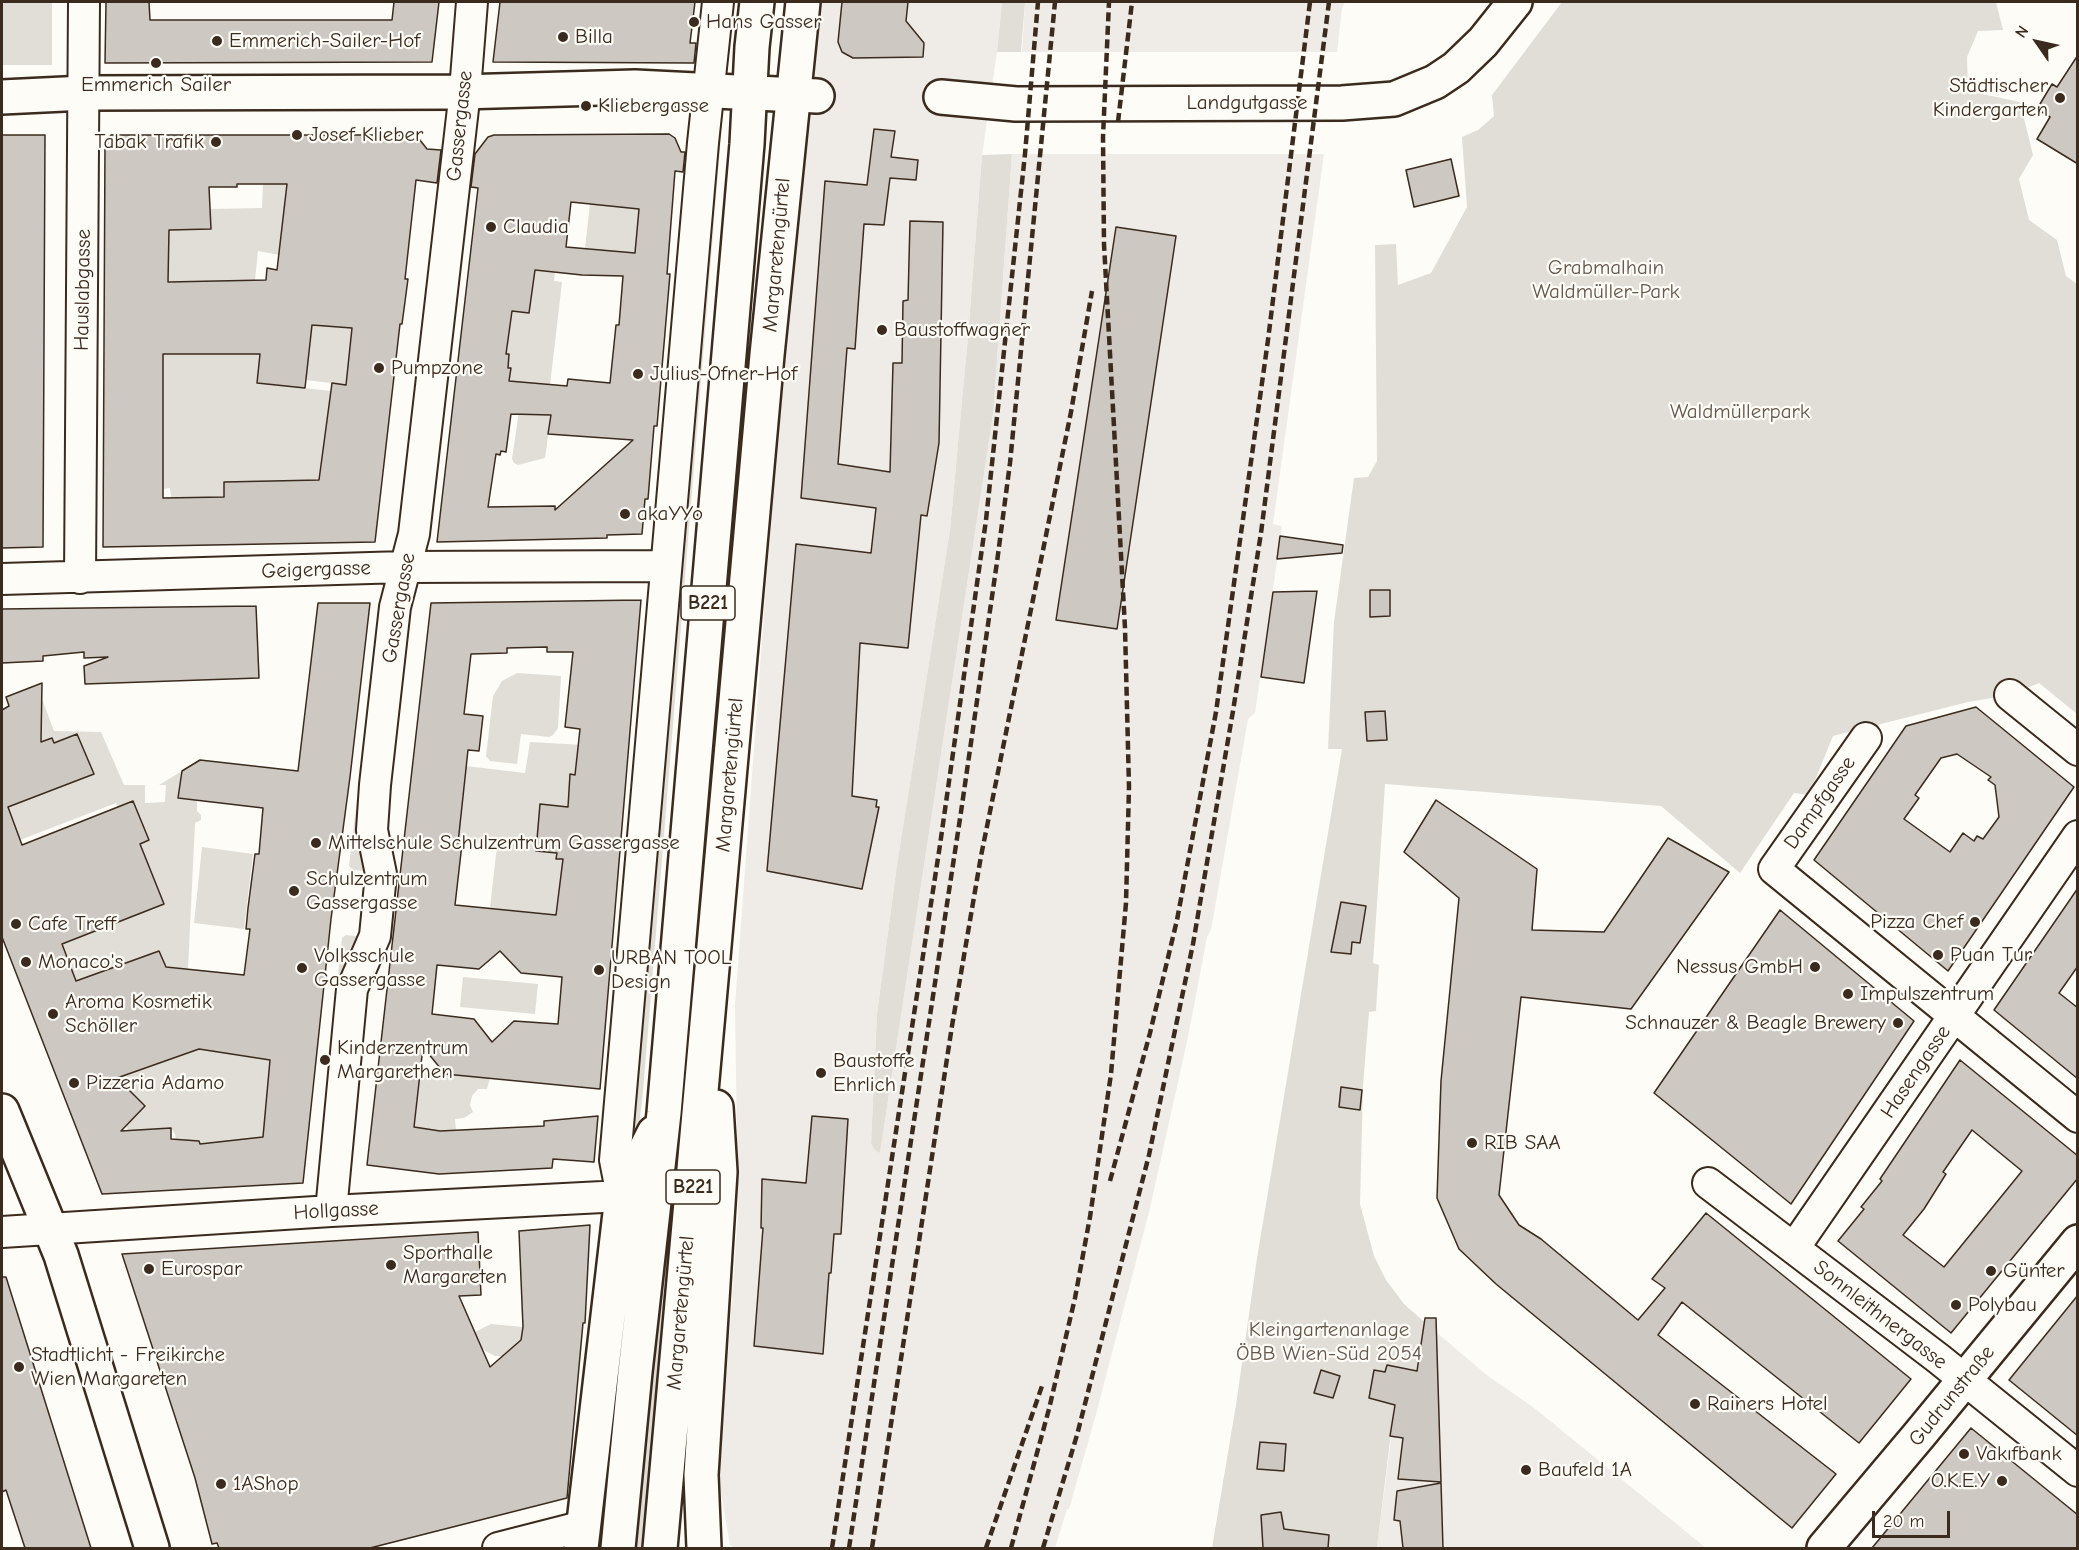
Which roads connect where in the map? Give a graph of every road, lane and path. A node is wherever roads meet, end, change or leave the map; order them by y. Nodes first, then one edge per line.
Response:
1 (84, 2) edge
2 (472, 2) edge
3 (718, 2) edge
4 (757, 2) edge
5 (803, 2) edge
6 (1515, 2) edge
7 (708, 90) junction
8 (465, 91) junction
9 (85, 93) junction
10 (749, 93) junction
11 (805, 95) junction
12 (2, 97) edge
13 (941, 97) dead end
14 (666, 566) junction
15 (405, 567) junction
16 (80, 578) junction
17 (2, 579) edge
18 (2010, 695) dead end
19 (1866, 738) dead end
20 (2078, 750) edge
21 (2078, 836) edge
22 (710, 999) junction
23 (1955, 1015) junction
24 (2, 1111) edge
25 (664, 1113) junction
26 (2078, 1117) edge
27 (1708, 1183) dead end
28 (622, 1196) junction
29 (331, 1211) junction
30 (51, 1228) junction
31 (2, 1232) edge
32 (2078, 1242) edge
33 (1794, 1248) junction
34 (1964, 1381) junction
35 (2078, 1471) edge
36 (583, 1537) edge
37 (152, 1548) edge
38 (498, 1548) edge
39 (618, 1548) edge
40 (660, 1548) edge
41 (704, 1548) edge
42 (1824, 1548) edge

1 - 9 street, Hauslabgasse
2 - 8 street, Gassergasse
3 - 7 street
4 - 10 main road, Margaretengürtel / B221
5 - 11 main road, Margaretengürtel / B221
6 - 13 main road, Landgutgasse
7 - 8 main road
7 - 10 main road
7 - 14 street
8 - 9 main road
8 - 15 street, Gassergasse
9 - 12 main road
9 - 16 street, Hauslabgasse
10 - 11 main road
10 - 25 main road, Margaretengürtel / B221
11 - 22 main road, Margaretengürtel / B221
14 - 15 street, Geigergasse
14 - 28 street
15 - 16 street, Geigergasse
15 - 29 street, Gassergasse
16 - 17 street, Geigergasse
18 - 20 street
19 - 23 street, Dampfgasse
21 - 23 street, Hasengasse
22 - 40 main road, Margaretengürtel / B221
22 - 41 main road
23 - 26 street
23 - 33 street, Hasengasse
24 - 30 main road
25 - 28 main road, B221
25 - 39 main road, Margaretengürtel / B221
27 - 33 street, Sonnleithnergasse
28 - 29 street, Hollgasse
28 - 36 main road, B221
29 - 30 street, Hollgasse
30 - 31 street, Hollgasse
30 - 37 main road
32 - 34 main road, Gudrunstraße
33 - 34 street, Sonnleithnergasse
34 - 35 street, Sonnleithnergasse
34 - 42 main road, Gudrunstraße
36 - 38 street

